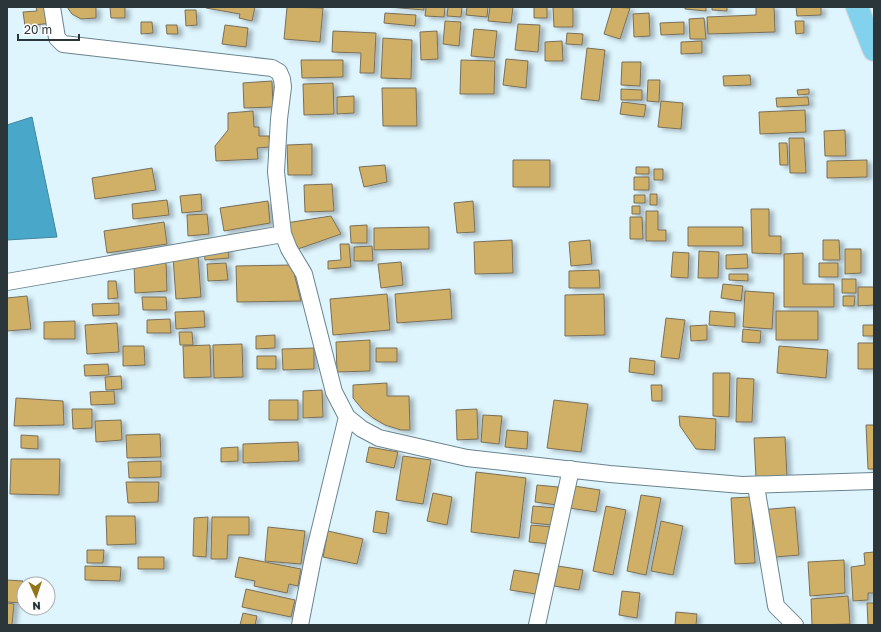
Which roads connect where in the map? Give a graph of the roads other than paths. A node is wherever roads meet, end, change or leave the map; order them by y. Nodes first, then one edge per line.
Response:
1 (52, 7) edge
2 (857, 7) edge
3 (874, 50) edge
4 (283, 234) junction
5 (7, 282) edge
6 (347, 417) junction
7 (571, 469) junction
8 (873, 485) edge
9 (757, 492) dead end
10 (300, 625) edge
11 (537, 625) edge
12 (795, 625) edge

1 - 4 street
2 - 3 highway
4 - 5 street
4 - 6 street
6 - 7 street
6 - 10 street
7 - 8 street
7 - 11 street
9 - 12 street

